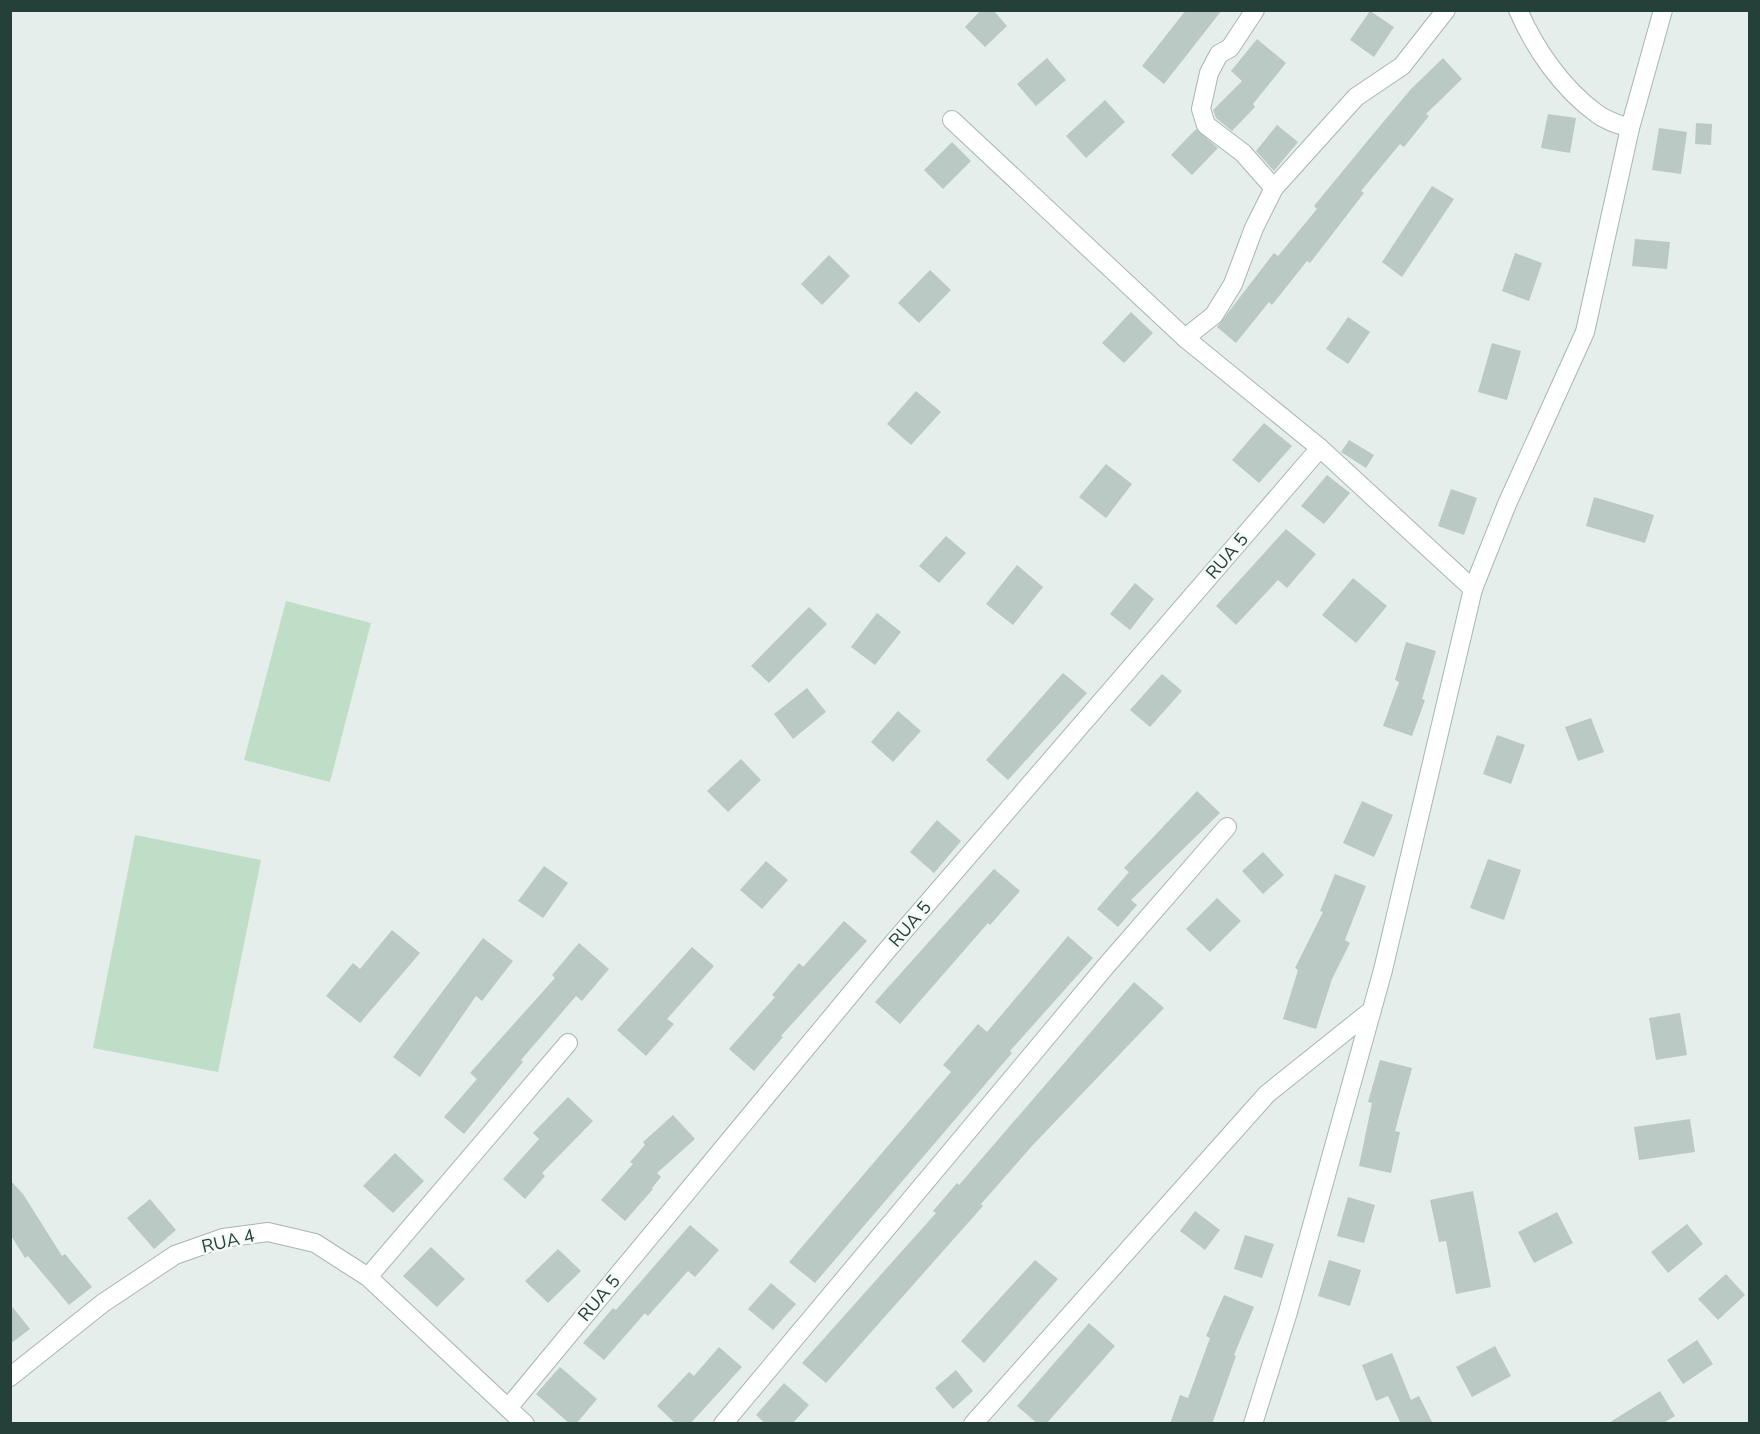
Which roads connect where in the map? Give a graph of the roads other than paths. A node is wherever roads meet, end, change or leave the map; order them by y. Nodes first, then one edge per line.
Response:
1 (1255, 10) edge
2 (1446, 10) edge
3 (1518, 10) edge
4 (1663, 10) edge
5 (952, 120) dead end
6 (1630, 128) junction
7 (1274, 188) junction
8 (1185, 338) junction
9 (1320, 448) junction
10 (1473, 589) junction
11 (1227, 827) dead end
12 (1372, 1010) junction
13 (568, 1043) dead end
14 (368, 1277) junction
15 (10, 1377) edge
16 (508, 1408) junction
17 (525, 1424) edge
18 (723, 1424) edge
19 (973, 1424) edge
20 (1253, 1424) edge

1 - 7 street
2 - 7 street
3 - 6 street
4 - 6 street
5 - 8 street
6 - 10 street
7 - 8 street
8 - 9 street
9 - 10 street
9 - 16 street, RUA 5
10 - 12 street
11 - 18 street
12 - 19 street
12 - 20 street
13 - 14 street
14 - 15 street, RUA 4
14 - 16 street, RUA 4
16 - 17 street, RUA 4

